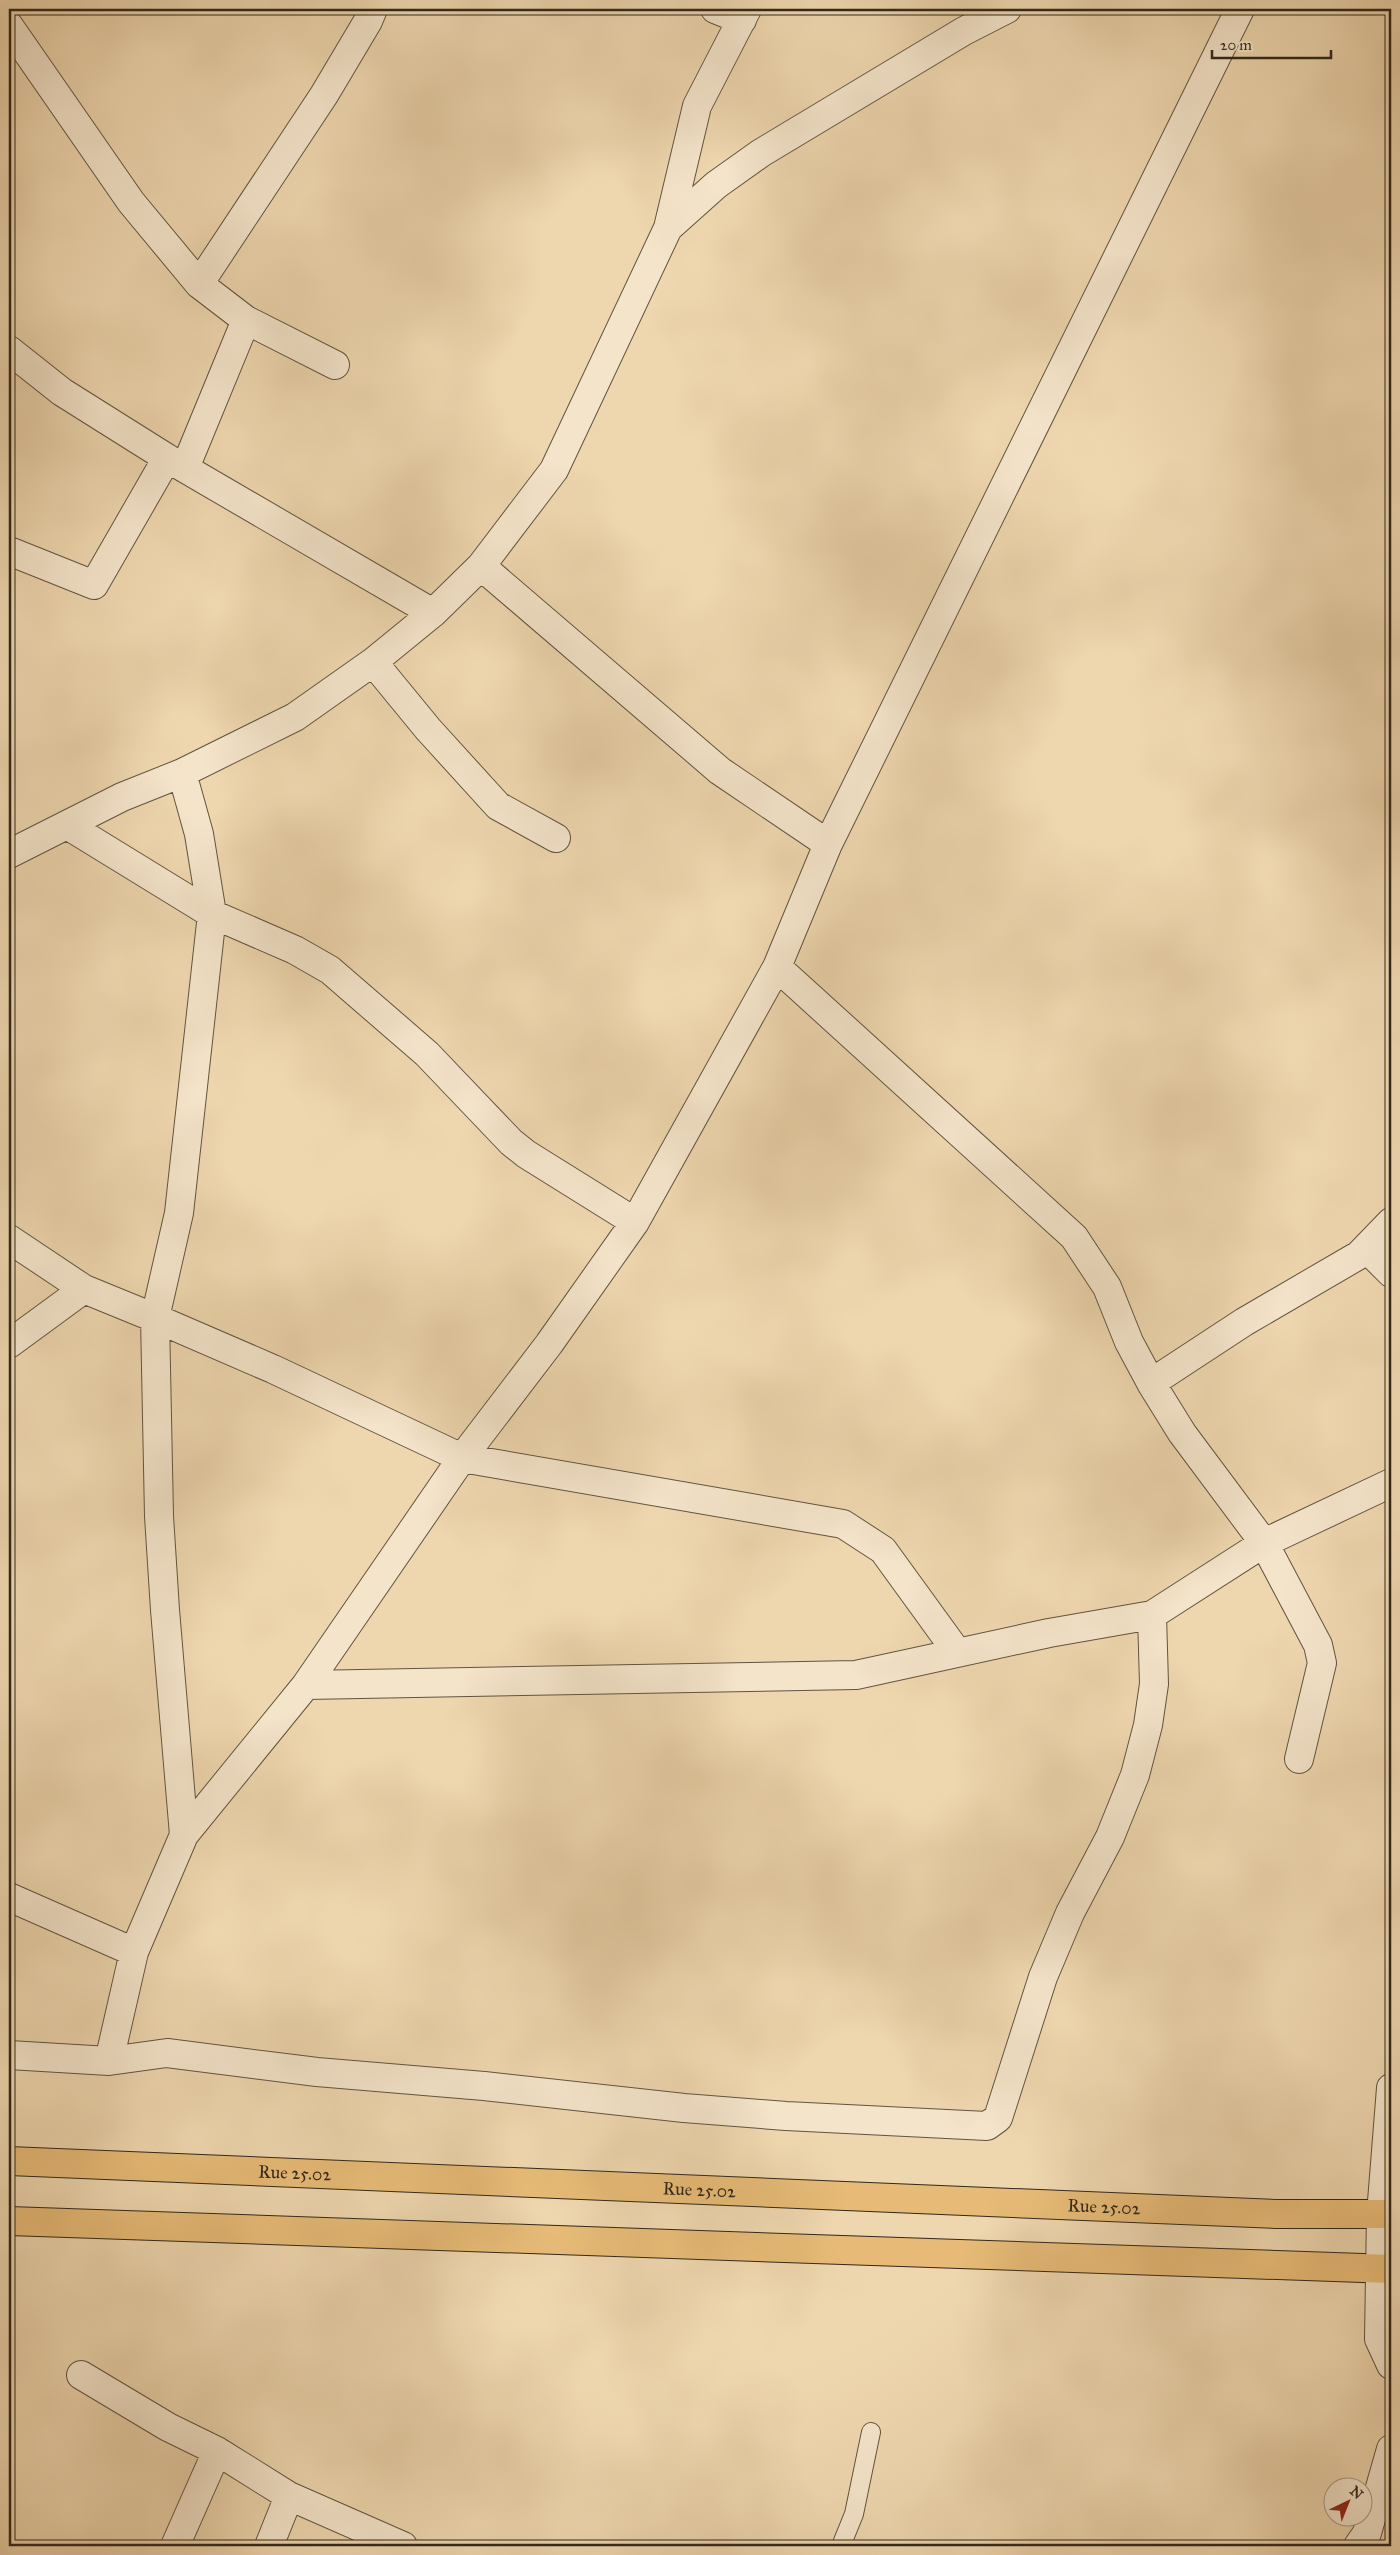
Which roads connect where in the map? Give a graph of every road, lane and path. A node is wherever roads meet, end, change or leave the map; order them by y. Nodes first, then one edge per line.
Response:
1 (373, 9) edge
2 (715, 9) edge
3 (1008, 9) edge
4 (1240, 9) edge
5 (745, 15) edge
6 (961, 20) edge
7 (9, 26) edge
8 (668, 228) junction
9 (199, 284) junction
10 (246, 320) junction
11 (9, 350) edge
12 (335, 365) dead end
13 (176, 463) junction
14 (9, 551) edge
15 (481, 566) junction
16 (433, 614) junction
17 (373, 662) junction
18 (182, 774) junction
19 (67, 825) junction
20 (556, 838) dead end
21 (828, 844) junction
22 (9, 854) edge
23 (212, 914) junction
24 (777, 967) junction
25 (635, 1222) junction
26 (1391, 1222) edge
27 (9, 1239) edge
28 (1366, 1248) junction
29 (1391, 1273) edge
30 (84, 1289) junction
31 (155, 1318) junction
32 (9, 1344) edge
33 (1151, 1383) junction
34 (462, 1458) junction
35 (1391, 1483) edge
36 (1264, 1543) junction
37 (1152, 1615) junction
38 (957, 1652) junction
39 (306, 1686) junction
40 (1299, 1758) dead end
41 (184, 1835) junction
42 (9, 1897) edge
43 (134, 1952) junction
44 (9, 2055) edge
45 (109, 2060) junction
46 (1391, 2088) edge
47 (9, 2161) edge
48 (1386, 2214) edge
49 (9, 2221) edge
50 (1386, 2269) edge
51 (1391, 2365) edge
52 (81, 2375) dead end
53 (871, 2432) dead end
54 (1391, 2449) edge
55 (217, 2451) junction
56 (289, 2496) junction
57 (175, 2546) edge
58 (269, 2546) edge
59 (403, 2546) edge
60 (841, 2546) edge
61 (1358, 2546) edge

1 - 9 street
2 - 5 street
3 - 6 street
4 - 21 street
5 - 8 street
6 - 8 street
7 - 9 street
8 - 15 street
9 - 10 street
10 - 12 street
10 - 13 street
11 - 13 street
13 - 14 street
13 - 16 street
15 - 16 street
15 - 21 street
16 - 17 street
17 - 18 street
17 - 20 street
18 - 19 street
18 - 23 street
19 - 22 street
19 - 23 street
21 - 24 street
23 - 25 street
23 - 31 street
24 - 25 street
24 - 33 street
25 - 34 street
26 - 28 street
27 - 30 street
28 - 29 street
28 - 33 street
30 - 31 street
30 - 32 street
31 - 34 street
31 - 41 street
33 - 36 street
34 - 38 street
34 - 39 street
35 - 36 street
36 - 37 street
36 - 40 street
37 - 38 street
37 - 45 street
38 - 39 street
39 - 41 street
41 - 43 street
42 - 43 street
43 - 45 street
44 - 45 street
46 - 48 street
47 - 48 main road, Rue 25.02
48 - 50 street
49 - 50 main road
50 - 51 street
52 - 55 street
53 - 60 lane
54 - 61 street
55 - 56 street
55 - 57 street
56 - 58 street
56 - 59 street

